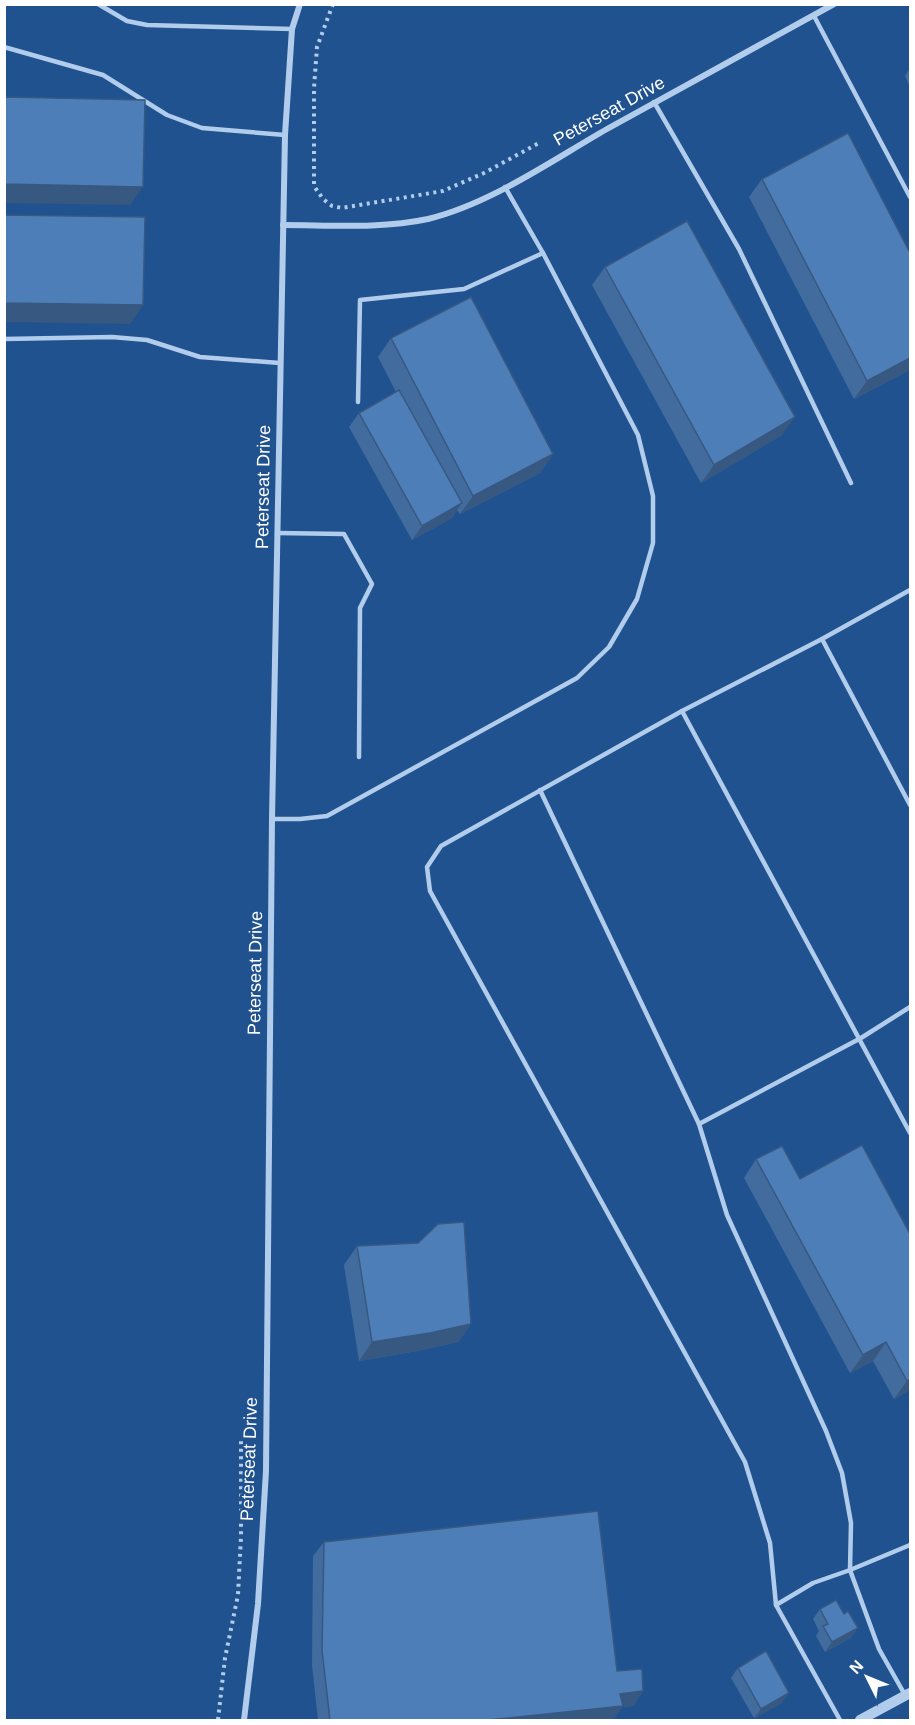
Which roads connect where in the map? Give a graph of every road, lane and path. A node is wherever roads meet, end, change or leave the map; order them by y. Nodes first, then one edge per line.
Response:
1 (98, 4) edge
2 (300, 4) edge
3 (333, 4) edge
4 (834, 4) edge
5 (814, 16) junction
6 (292, 29) junction
7 (4, 47) edge
8 (654, 102) junction
9 (285, 135) junction
10 (539, 143) dead end
11 (505, 187) junction
12 (910, 197) edge
13 (283, 225) junction
14 (543, 253) junction
15 (4, 339) edge
16 (280, 363) junction
17 (358, 402) dead end
18 (851, 483) dead end
19 (277, 533) junction
20 (910, 590) edge
21 (822, 639) junction
22 (682, 711) junction
23 (359, 757) dead end
24 (540, 790) junction
25 (910, 805) edge
26 (272, 819) junction
27 (910, 1007) edge
28 (861, 1038) junction
29 (699, 1124) junction
30 (910, 1133) edge
31 (241, 1442) dead end
32 (910, 1545) edge
33 (850, 1570) junction
34 (776, 1605) junction
35 (908, 1694) edge
36 (218, 1720) edge
37 (244, 1720) edge
38 (840, 1720) edge
39 (860, 1720) edge

1 - 6 lane
2 - 6 street, Peterseat Drive
3 - 10 path
4 - 5 street, Peterseat Drive
5 - 8 street, Peterseat Drive
5 - 12 lane
6 - 9 street, Peterseat Drive
7 - 9 lane
8 - 11 street, Peterseat Drive
8 - 18 lane
9 - 13 street, Peterseat Drive
11 - 13 street, Peterseat Drive
11 - 14 lane
13 - 16 street, Peterseat Drive
14 - 17 lane
14 - 26 lane
15 - 16 lane
16 - 19 street, Peterseat Drive
19 - 23 lane
19 - 26 street, Peterseat Drive
20 - 21 lane
21 - 22 lane
21 - 25 lane
22 - 24 lane
22 - 28 lane
24 - 29 lane
24 - 34 lane
26 - 37 street, Peterseat Drive
27 - 28 lane
28 - 29 lane
28 - 30 lane
29 - 33 lane
31 - 36 path
32 - 33 lane
33 - 34 lane
33 - 35 lane
34 - 38 lane
35 - 39 street

